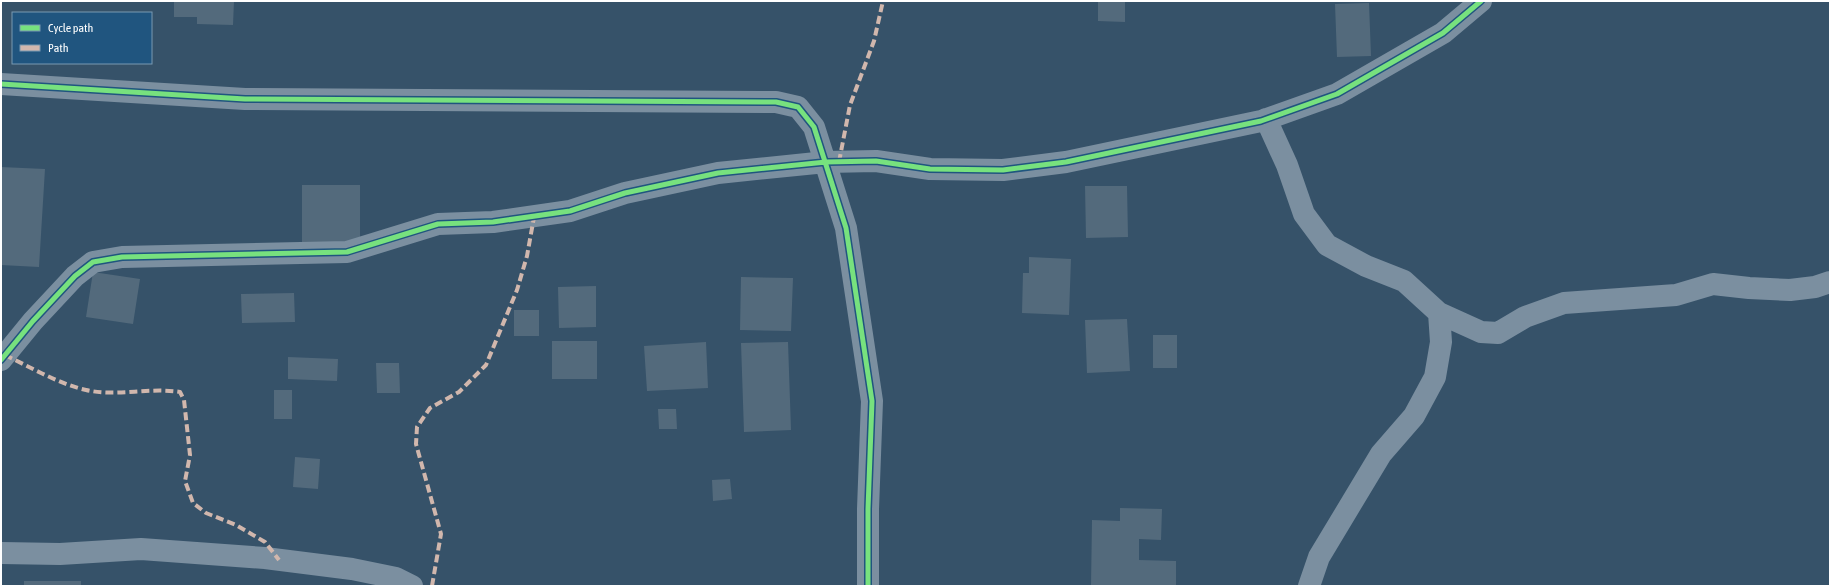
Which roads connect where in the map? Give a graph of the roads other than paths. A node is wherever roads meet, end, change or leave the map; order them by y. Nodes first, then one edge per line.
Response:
1 (1481, 1) edge
2 (1, 84) edge
3 (1266, 119) junction
4 (826, 162) junction
5 (1830, 282) edge
6 (1439, 313) junction
7 (1, 360) edge
8 (1, 553) edge
9 (412, 586) edge
10 (868, 586) edge
11 (1309, 586) edge

1 - 3 street
2 - 4 street
3 - 4 street
3 - 6 street
4 - 7 street
4 - 10 street
5 - 6 street
6 - 11 street
8 - 9 street

